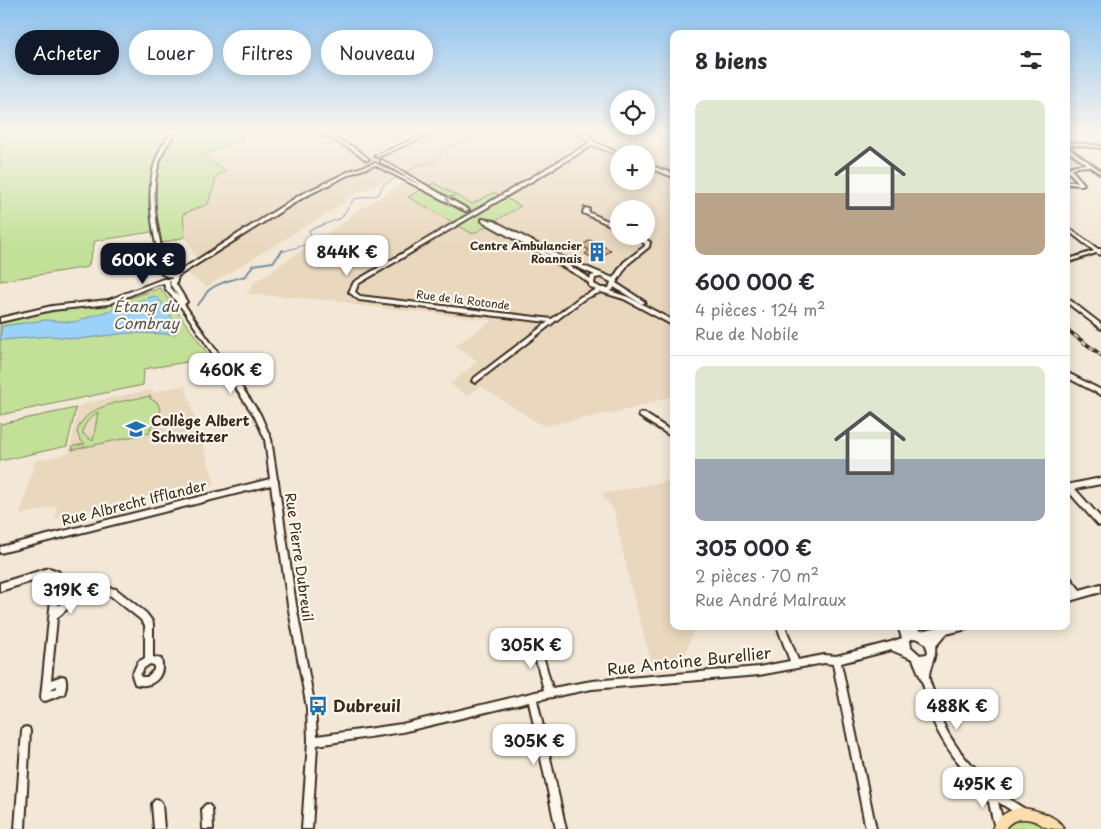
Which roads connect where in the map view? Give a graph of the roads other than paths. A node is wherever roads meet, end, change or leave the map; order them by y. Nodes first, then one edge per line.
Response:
1 (156, 171) edge
2 (356, 171) edge
3 (386, 171) edge
4 (400, 171) edge
5 (546, 171) edge
6 (1070, 171) edge
7 (352, 172) joint
8 (1070, 183) edge
9 (587, 209) dead end
10 (467, 210) junction
11 (473, 214) junction
12 (484, 220) junction
13 (610, 224) edge
14 (1070, 230) edge
15 (648, 245) edge
16 (1100, 251) edge
17 (1070, 261) edge
18 (626, 263) junction
19 (602, 275) junction
20 (171, 278) junction
21 (614, 283) junction
22 (590, 284) junction
23 (602, 290) junction
24 (582, 298) junction
25 (1070, 302) edge
26 (187, 311) junction
27 (670, 318) edge
28 (0, 320) edge
29 (554, 321) junction
30 (670, 322) edge
31 (1101, 327) edge
32 (1070, 376) edge
33 (476, 381) dead end
34 (1101, 393) edge
35 (642, 415) dead end
36 (670, 433) edge
37 (275, 481) junction
38 (1101, 481) edge
39 (1070, 488) edge
40 (1070, 490) edge
41 (1100, 520) edge
42 (0, 550) edge
43 (1070, 584) edge
44 (0, 586) edge
45 (64, 586) junction
46 (1101, 588) edge
47 (1078, 594) junction
48 (75, 597) junction
49 (1070, 597) edge
50 (53, 616) junction
51 (782, 630) edge
52 (903, 630) edge
53 (913, 630) edge
54 (950, 630) edge
55 (943, 632) junction
56 (919, 635) junction
57 (906, 639) junction
58 (534, 641) dead end
59 (891, 646) junction
60 (931, 646) junction
61 (914, 656) junction
62 (929, 658) junction
63 (149, 660) dead end
64 (836, 660) junction
65 (795, 664) junction
66 (925, 677) junction
67 (46, 686) dead end
68 (549, 693) junction
69 (532, 698) junction
70 (26, 731) dead end
71 (313, 741) junction
72 (986, 786) junction
73 (157, 804) dead end
74 (207, 809) dead end
75 (1024, 813) junction
76 (998, 828) edge
77 (20, 829) edge
78 (159, 829) edge
79 (208, 829) edge
80 (307, 829) edge
81 (561, 829) edge
82 (871, 829) edge
83 (1058, 829) edge

1 - 20 street
2 - 7 street
3 - 10 street
10 -> 4 street
5 - 11 street, Rue de la Rotonde
6 - 8 street
7 - 20 street
9 - 13 street
10 - 11 street
11 - 12 street
11 - 29 street, Rue de la Rotonde
12 - 19 street
12 - 22 street
14 - 16 street
15 - 18 street
16 - 17 street
18 - 19 street
18 - 21 street
19 - 21 street
19 - 22 street
20 - 26 street, Rue Pierre Dubreuil
20 - 26 street, Rue Pierre Dubreuil
20 - 28 street
21 - 23 street
21 - 27 street
22 - 23 street
22 - 24 street
23 - 24 street
23 - 30 street
24 - 29 street
25 - 31 street
26 - 37 street, Rue Pierre Dubreuil
29 - 33 street
32 - 34 street
35 - 36 street
37 - 42 street, Rue Albrecht Ifflander
37 - 71 street, Rue Pierre Dubreuil
38 - 39 street
40 - 41 street
43 - 47 street
44 - 45 street
45 - 48 street
45 - 50 street
46 - 47 street
47 - 49 street
48 - 50 street
48 - 63 street
50 - 67 street
51 - 65 street
52 - 57 street
53 - 56 street
54 - 55 street
55 - 56 street
55 - 60 street
56 - 57 street
56 - 60 street
57 - 59 street, Rue Antoine Burellier
57 - 61 street
58 - 68 street
59 - 61 street
59 - 64 street, Rue Antoine Burellier
60 - 62 street
61 - 62 street
61 - 66 street
62 - 66 street
64 - 65 street, Rue Antoine Burellier
64 - 82 street
65 - 68 street, Rue Antoine Burellier
66 - 72 street
68 - 69 street, Rue Antoine Burellier
69 - 71 street, Rue Antoine Burellier
69 - 81 street
70 - 77 street
71 - 80 street, Rue Pierre Dubreuil
72 - 75 street
72 - 76 street
73 - 78 street
74 - 79 street
75 - 76 main road
75 - 83 main road

